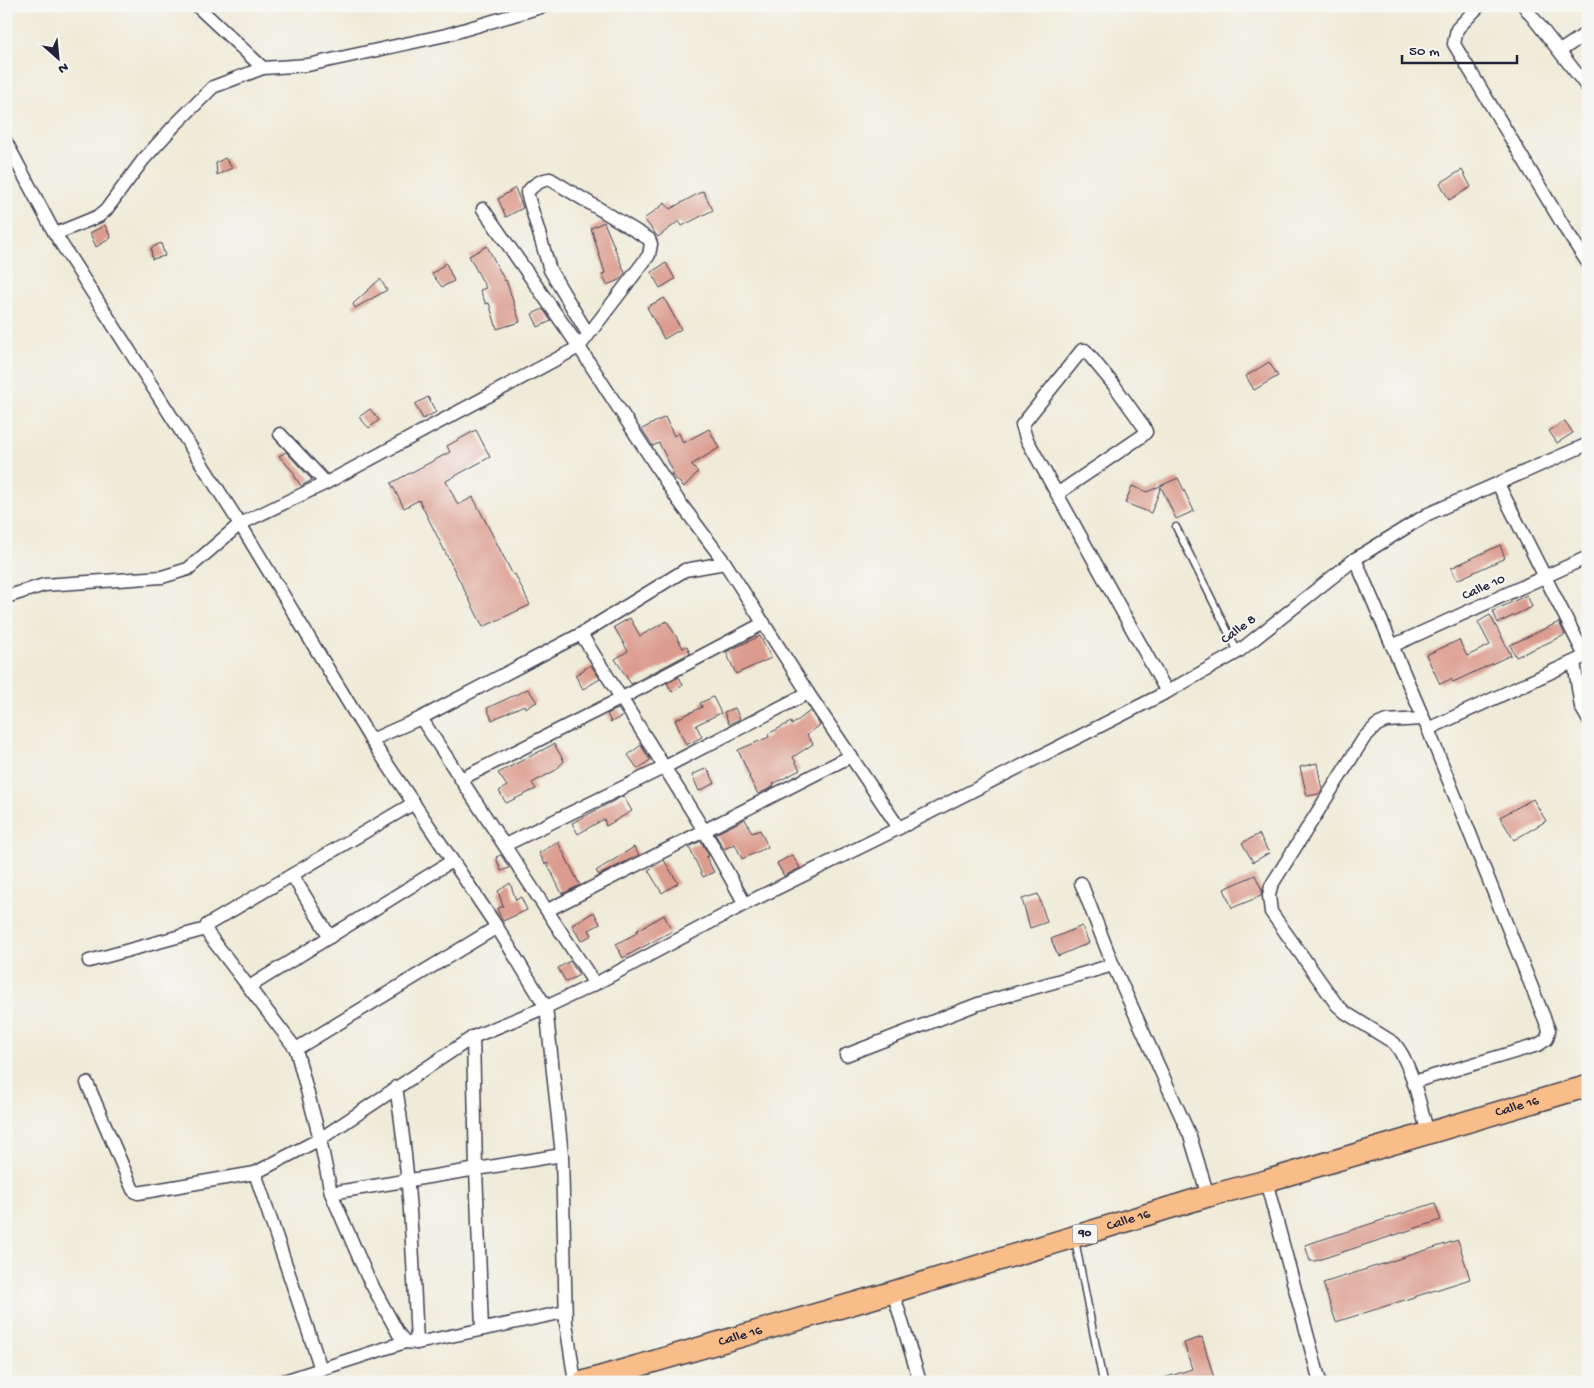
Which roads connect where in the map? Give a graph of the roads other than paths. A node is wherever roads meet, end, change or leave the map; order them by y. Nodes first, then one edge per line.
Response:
1 (197, 6) edge
2 (544, 6) edge
3 (1479, 6) edge
4 (1524, 6) edge
5 (1588, 32) edge
6 (1560, 51) junction
7 (263, 68) junction
8 (1588, 88) edge
9 (6, 142) edge
10 (484, 209) dead end
11 (55, 234) junction
12 (1588, 263) edge
13 (588, 334) junction
14 (579, 347) junction
15 (280, 434) dead end
16 (1588, 444) edge
17 (326, 483) junction
18 (1498, 484) junction
19 (1057, 494) junction
20 (240, 524) junction
21 (1176, 527) dead end
22 (1588, 557) edge
23 (1356, 559) junction
24 (725, 563) junction
25 (1545, 577) junction
26 (6, 597) edge
27 (764, 623) junction
28 (581, 634) junction
29 (1392, 646) junction
30 (1238, 652) junction
31 (1582, 658) edge
32 (808, 692) junction
33 (1167, 692) junction
34 (622, 698) junction
35 (421, 718) junction
36 (1588, 718) edge
37 (1425, 724) junction
38 (371, 740) junction
39 (851, 756) junction
40 (665, 767) junction
41 (461, 779) junction
42 (414, 803) junction
43 (899, 828) junction
44 (705, 832) junction
45 (505, 845) junction
46 (452, 861) junction
47 (292, 875) junction
48 (1081, 883) dead end
49 (746, 904) junction
50 (548, 910) junction
51 (497, 927) junction
52 (206, 929) junction
53 (330, 937) junction
54 (89, 961) dead end
55 (1113, 965) junction
56 (595, 984) junction
57 (249, 987) junction
58 (546, 1007) junction
59 (473, 1037) junction
60 (296, 1049) junction
61 (846, 1055) dead end
62 (87, 1083) dead end
63 (1414, 1086) junction
64 (1588, 1086) edge
65 (396, 1087) junction
66 (1428, 1133) junction
67 (320, 1139) junction
68 (562, 1155) junction
69 (476, 1169) junction
70 (256, 1173) junction
71 (409, 1180) junction
72 (1266, 1180) junction
73 (331, 1193) junction
74 (1208, 1196) junction
75 (1074, 1237) junction
76 (893, 1292) junction
77 (565, 1318) junction
78 (482, 1329) junction
79 (411, 1342) junction
80 (321, 1369) junction
81 (281, 1382) edge
82 (575, 1382) edge
83 (582, 1382) edge
84 (920, 1382) edge
85 (1103, 1382) edge
86 (1320, 1382) edge

1 - 7 street
2 - 7 street
3 - 12 street
4 - 6 street
5 - 6 street
6 - 8 street
7 - 11 street
9 - 11 street
10 - 14 street
11 - 20 street
13 - 13 street
13 - 14 street
14 - 17 street
14 - 24 street
15 - 17 street
16 - 18 street, Calle 8
17 - 20 street
18 - 23 street, Calle 8
18 - 25 street
19 - 19 street
19 - 33 street
20 - 26 street
20 - 38 street
21 - 30 lane
22 - 25 street, Calle 10
23 - 29 street
23 - 30 street, Calle 8
24 - 27 street
24 - 28 street
25 - 29 street, Calle 10
25 - 31 street
27 - 32 street
27 - 34 street
28 - 34 street
28 - 35 street
29 - 37 street
30 - 33 street, Calle 8
31 - 36 street
31 - 37 street
32 - 39 street
32 - 40 street
33 - 43 street, Calle 8
34 - 40 street
34 - 41 street
35 - 38 street
35 - 41 street
37 - 63 street
37 - 63 street
38 - 42 street
39 - 43 street
39 - 44 street
40 - 44 street
40 - 45 street
41 - 45 street
42 - 46 street
42 - 47 street
43 - 49 street, Calle 8
44 - 49 street
44 - 50 street
45 - 50 street
46 - 51 street
46 - 53 street
47 - 52 street
47 - 53 street
48 - 55 street
49 - 56 street, Calle 8
50 - 56 street
51 - 58 street
51 - 60 street
52 - 54 street
52 - 57 street
53 - 57 street
55 - 61 street
55 - 74 street
56 - 58 street, Calle 8
57 - 60 street
58 - 59 street, Calle 8
58 - 68 street
59 - 65 street, Calle 8
59 - 69 street
60 - 67 street
62 - 70 street, Calle 8
63 - 66 street
64 - 66 highway, Calle 16 / 90
65 - 67 street, Calle 8
65 - 71 street
66 - 72 highway, Calle 16 / 90
67 - 70 street, Calle 8
67 - 73 street
68 - 69 street
68 - 77 street
69 - 71 street
69 - 78 street
70 - 80 street
71 - 73 street
71 - 79 street
72 - 74 highway, Calle 16 / 90
72 - 86 street
73 - 79 street
74 - 75 highway, Calle 16 / 90
75 - 76 highway, Calle 16 / 90
75 - 85 lane
76 - 83 highway, Calle 16 / 90
76 - 84 street
77 - 78 street
77 - 82 street
78 - 79 street
79 - 80 street
80 - 81 street

